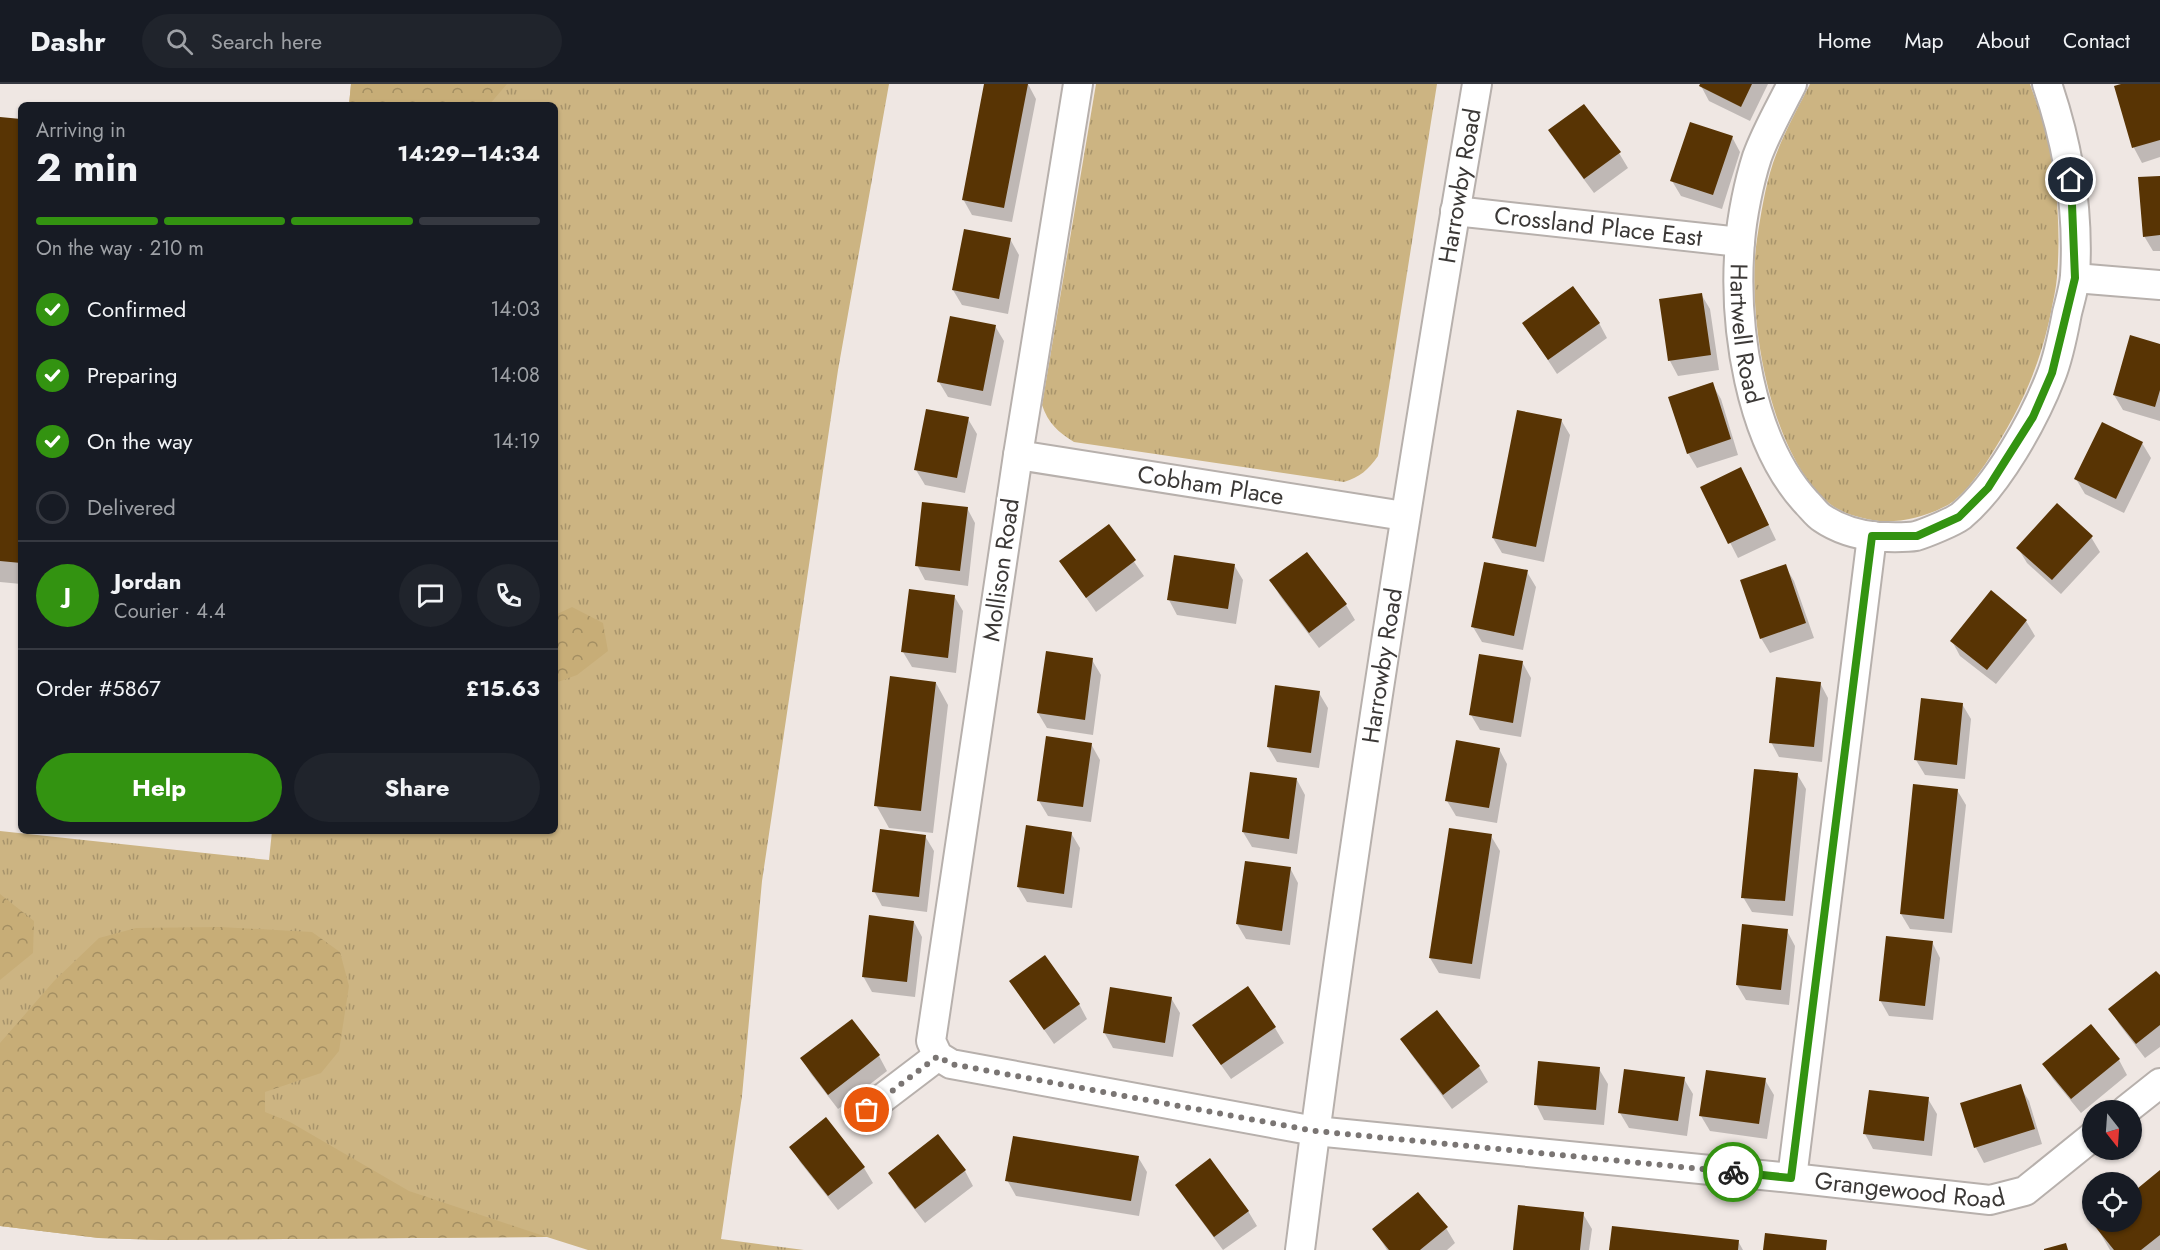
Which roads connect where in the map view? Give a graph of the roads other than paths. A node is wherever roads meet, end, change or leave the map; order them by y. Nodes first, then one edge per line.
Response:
1 (1078, 84) edge
2 (1477, 84) edge
3 (1792, 84) edge
4 (2047, 84) edge
5 (1455, 211) junction
6 (1740, 242) junction
7 (2075, 278) junction
8 (2160, 285) edge
9 (1018, 455) junction
10 (1404, 516) junction
11 (1872, 536) junction
12 (938, 1056) junction
13 (2160, 1083) edge
14 (2139, 1100) edge
15 (867, 1110) dead end
16 (1315, 1131) junction
17 (2082, 1145) edge
18 (1791, 1178) junction
19 (1300, 1250) edge

1 - 9 street, Mollison Road
2 - 5 street, Harrowby Road
3 - 6 street, Hartwell Road
4 - 7 street, Hartwell Road
5 - 6 street, Crossland Place East
5 - 10 street, Harrowby Road
6 - 11 street, Hartwell Road
7 - 8 street
7 - 11 street, Hartwell Road
9 - 10 street, Cobham Place
9 - 12 street, Mollison Road
10 - 16 street, Harrowby Road
11 - 18 street
12 - 15 street
12 - 16 street
13 - 14 street
16 - 18 street, Grangewood Road
16 - 19 street, Harrowby Road
17 - 18 street, Grangewood Road

